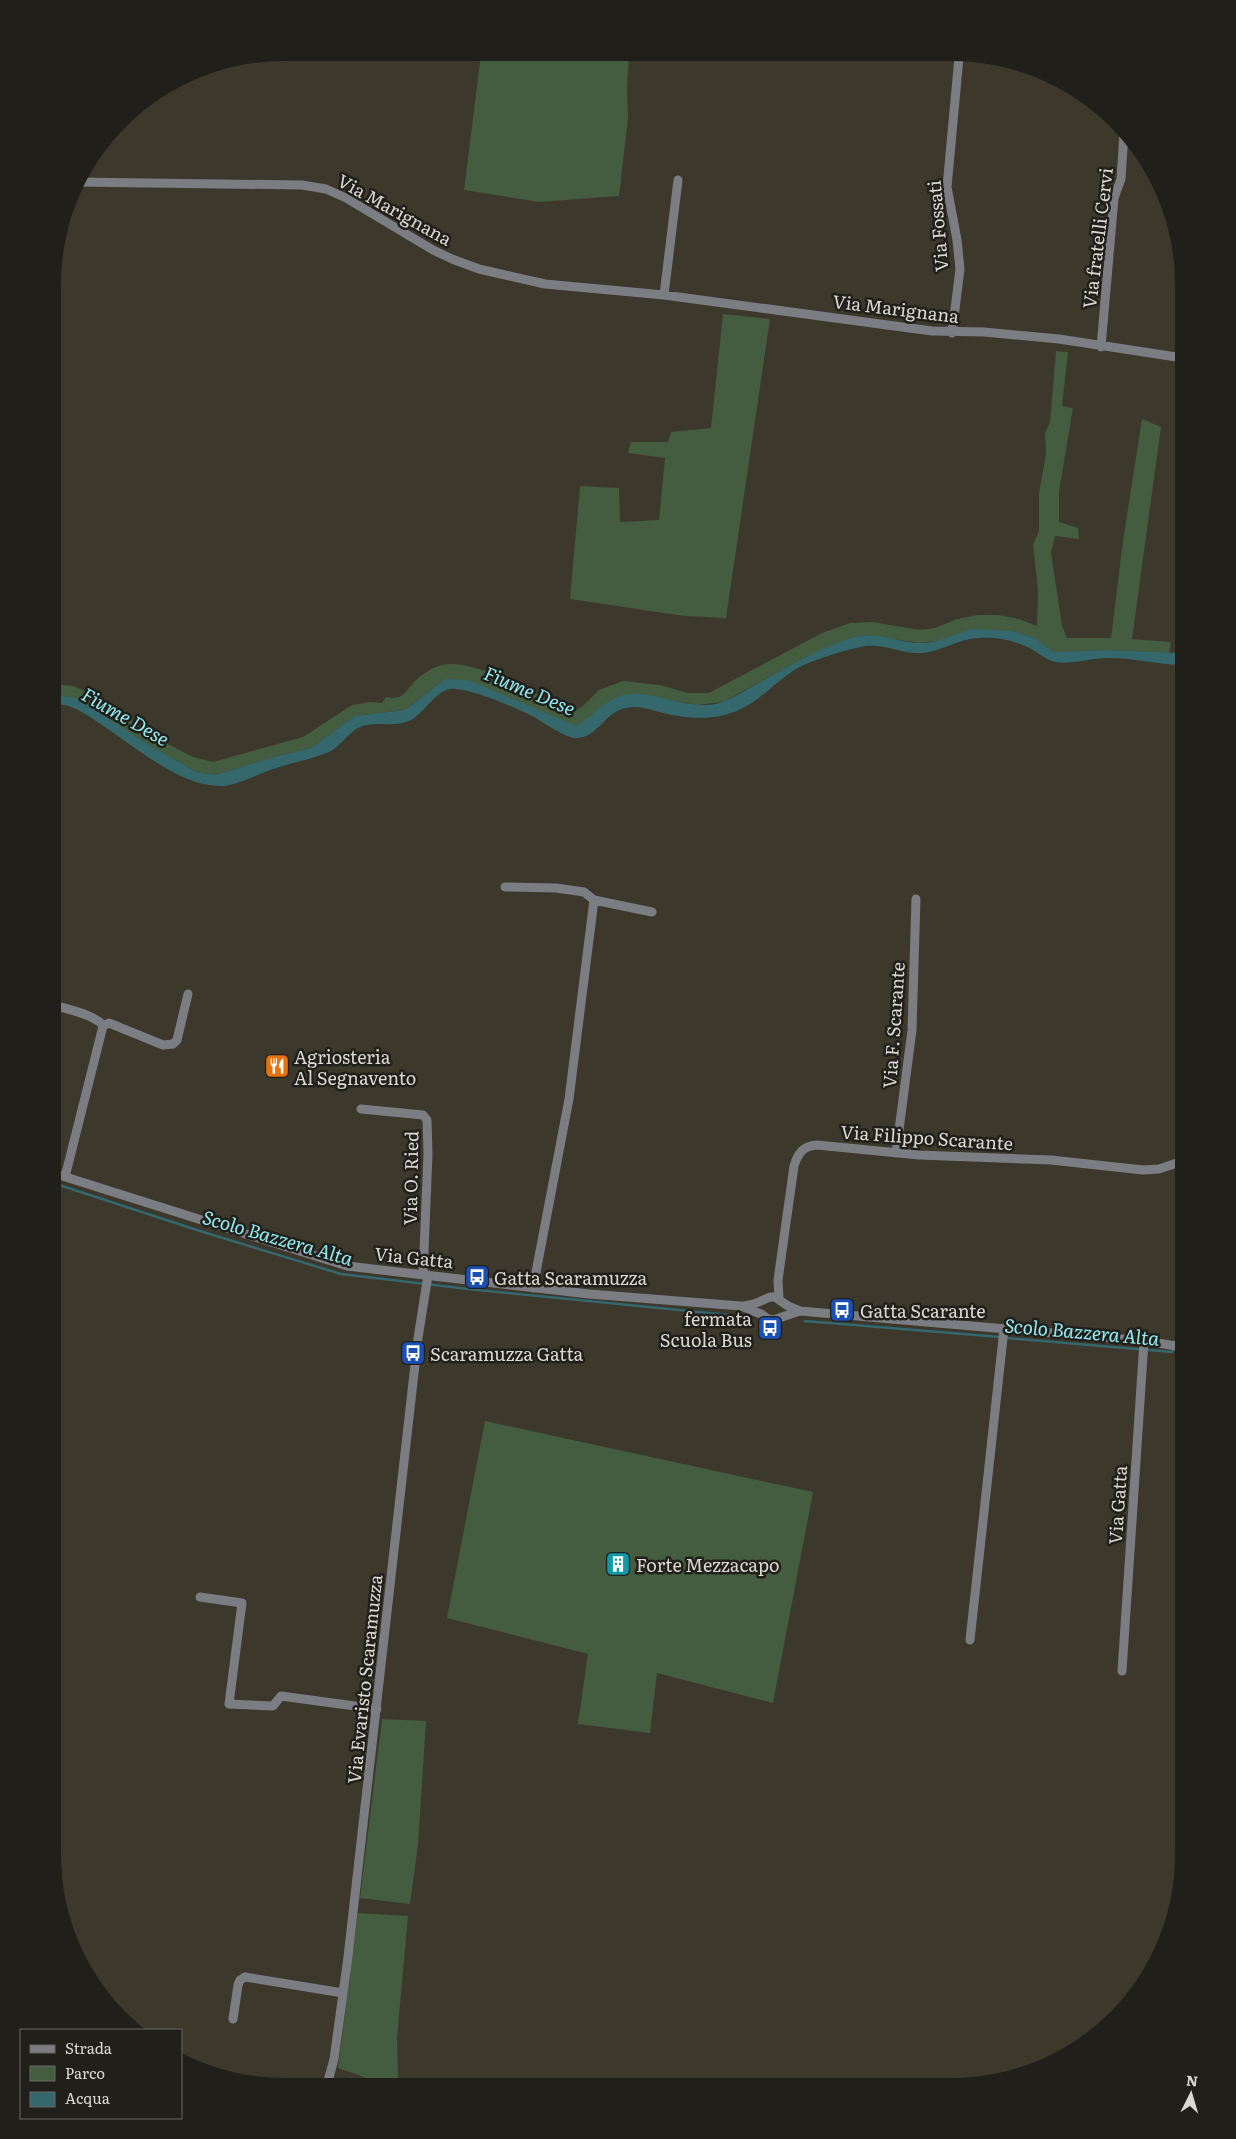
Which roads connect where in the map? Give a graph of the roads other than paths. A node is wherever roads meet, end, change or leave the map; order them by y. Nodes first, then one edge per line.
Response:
1 (959, 61) edge
2 (1123, 142) edge
3 (678, 180) dead end
4 (86, 182) edge
5 (664, 295) junction
6 (952, 333) junction
7 (1102, 347) junction
8 (1175, 357) edge
9 (505, 887) dead end
10 (916, 899) dead end
11 (594, 900) junction
12 (652, 912) dead end
13 (188, 994) dead end
14 (61, 1008) edge
15 (103, 1026) junction
16 (361, 1109) dead end
17 (896, 1153) junction
18 (1175, 1164) edge
19 (61, 1176) edge
20 (65, 1177) junction
21 (426, 1275) junction
22 (778, 1280) junction
23 (533, 1288) junction
24 (765, 1299) junction
25 (781, 1301) junction
26 (741, 1306) junction
27 (800, 1311) junction
28 (761, 1314) junction
29 (781, 1316) junction
30 (1003, 1334) junction
31 (1144, 1346) junction
32 (1175, 1346) edge
33 (200, 1597) dead end
34 (970, 1640) dead end
35 (1122, 1671) dead end
36 (377, 1709) junction
37 (343, 1993) junction
38 (233, 2019) dead end
39 (329, 2078) edge

1 - 6 street, Via Fossati
2 - 7 street, Via fratelli Cervi
3 - 5 street
4 - 5 street, Via Marignana
5 - 6 street, Via Marignana
6 - 7 street, Via Marignana
7 - 8 street, Via Marignana
9 - 11 street
10 - 17 street, Via F. Scarante
11 - 12 street
11 - 23 street
13 - 15 street
14 - 15 street
15 - 20 street
16 - 21 street, Via O. Ried
17 - 18 street, Via Filippo Scarante
17 - 22 street, Via Filippo Scarante
19 - 20 street, Via Gatta
20 - 21 street, Via Gatta
21 - 23 street, Via Gatta
21 - 36 street, Via Evaristo Scaramuzza
22 - 24 street, Via Filippo Scarante
22 - 25 street, Via Filippo Scarante
23 - 26 street, Via Gatta
24 - 25 street, Via Gatta
24 - 26 street, Via Gatta
24 - 28 street
25 - 27 street, Via Gatta
25 - 29 street
26 - 28 street, Via Gatta
27 - 29 street, Via Gatta
27 - 30 street, Via Gatta
28 - 29 street, Via Gatta
30 - 31 street, Via Gatta
30 - 34 street
31 - 32 street, Via Gatta
31 - 35 street, Via Gatta
33 - 36 street
36 - 37 street, Via Evaristo Scaramuzza
37 - 38 street
37 - 39 street, Via Evaristo Scaramuzza

